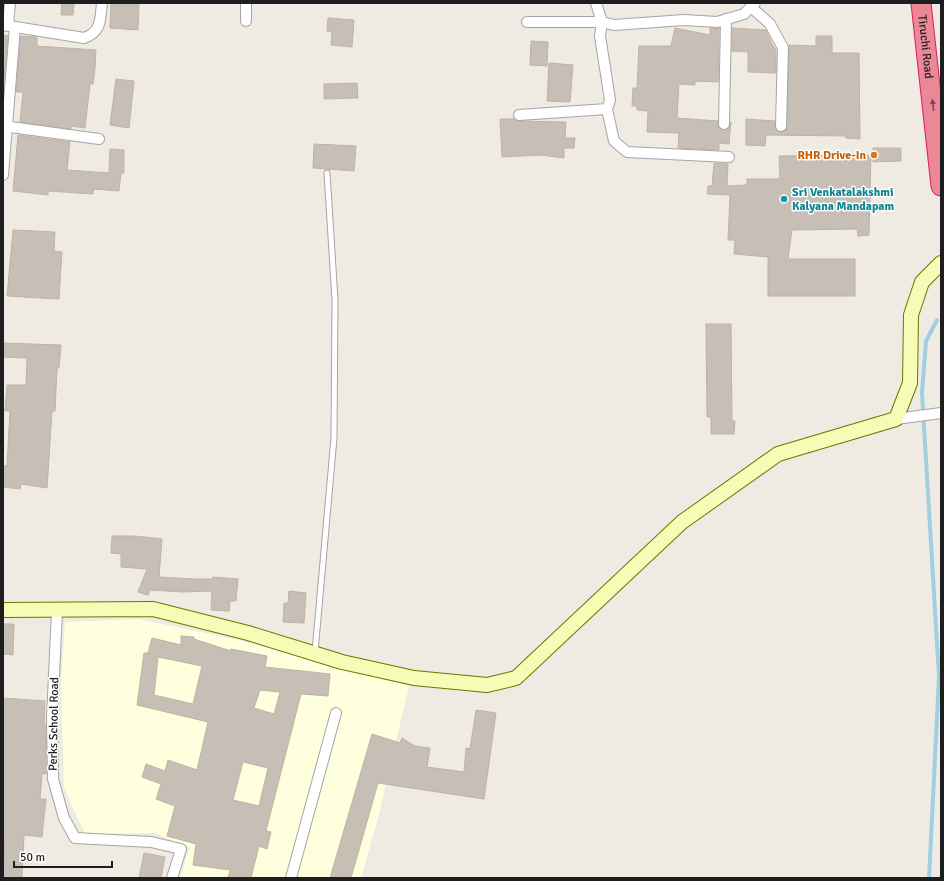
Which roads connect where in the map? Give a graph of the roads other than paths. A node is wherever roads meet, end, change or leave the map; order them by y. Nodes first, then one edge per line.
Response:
1 (10, 3) edge
2 (102, 3) edge
3 (246, 3) edge
4 (596, 3) edge
5 (921, 3) edge
6 (753, 5) edge
7 (726, 19) junction
8 (246, 21) dead end
9 (527, 22) dead end
10 (602, 22) junction
11 (9, 25) edge
12 (607, 109) junction
13 (519, 115) dead end
14 (724, 124) dead end
15 (5, 126) edge
16 (781, 126) dead end
17 (99, 139) dead end
18 (729, 157) dead end
19 (326, 173) dead end
20 (3, 175) edge
21 (941, 186) edge
22 (941, 263) edge
23 (937, 414) edge
24 (896, 419) junction
25 (3, 610) edge
26 (57, 611) junction
27 (315, 653) junction
28 (336, 713) dead end
29 (172, 878) edge
30 (291, 878) edge

1 - 11 street
2 - 11 street
3 - 8 street
4 - 10 street
21 -> 5 highway, Tiruchi Road
6 - 7 street
6 - 16 street
7 - 10 street
7 - 14 street
9 - 10 street
10 - 12 street
11 - 15 street
12 - 13 street
12 - 18 street
15 - 17 street
15 - 20 street
19 - 27 lane
22 - 24 street
23 - 24 street
24 - 27 street
25 - 26 street
26 - 27 street
26 - 29 street, Perks School Road
28 - 30 street

